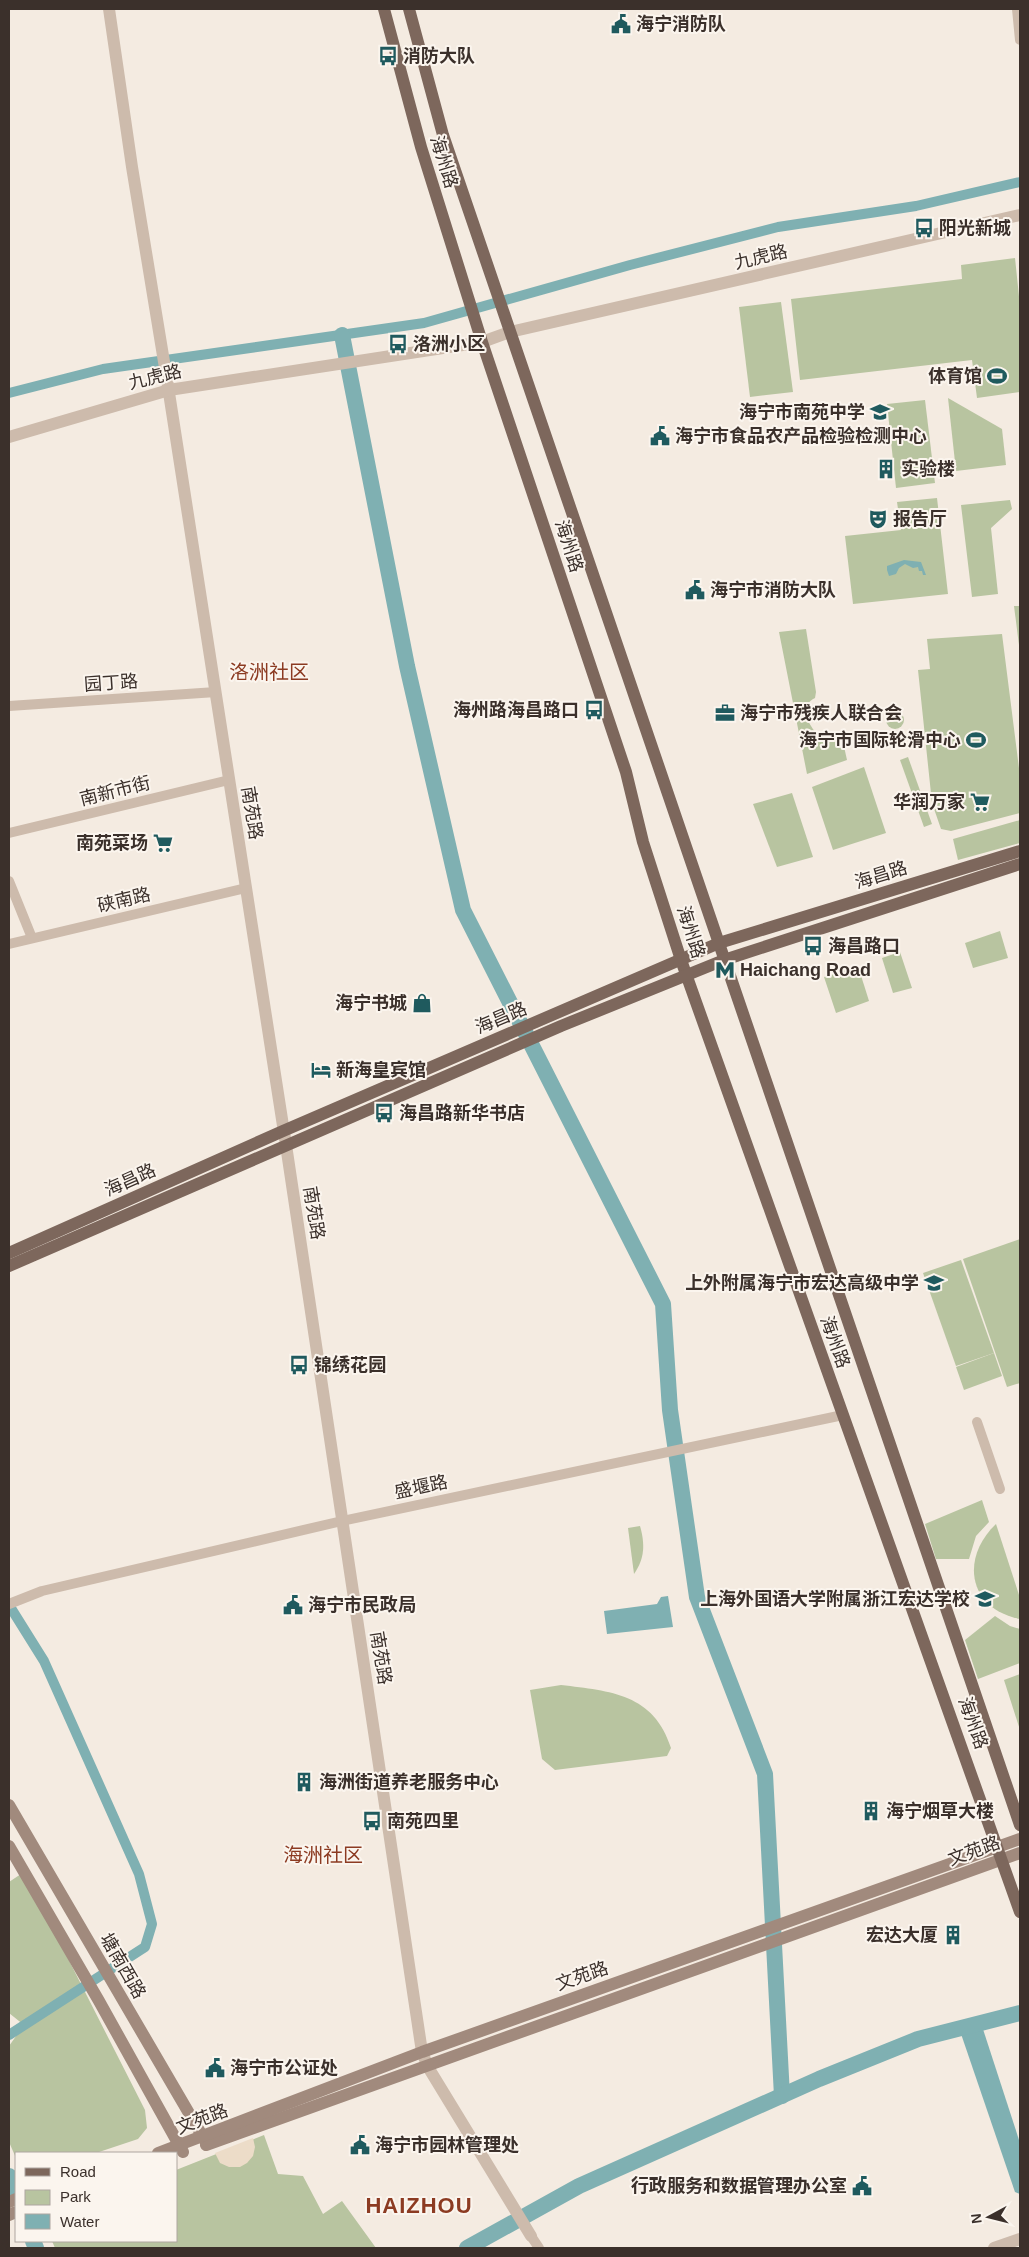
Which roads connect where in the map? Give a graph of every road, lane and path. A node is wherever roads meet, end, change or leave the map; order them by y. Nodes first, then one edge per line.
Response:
1 (109, 9) edge
2 (384, 9) edge
3 (409, 9) edge
4 (1016, 9) edge
5 (1020, 40) edge
6 (1020, 215) edge
7 (508, 327) junction
8 (482, 342) junction
9 (168, 385) junction
10 (9, 437) edge
11 (216, 692) junction
12 (9, 706) edge
13 (229, 780) junction
14 (9, 833) edge
15 (1020, 851) edge
16 (1020, 864) edge
17 (9, 881) edge
18 (246, 888) junction
19 (32, 938) junction
20 (719, 943) junction
21 (9, 944) edge
22 (681, 960) junction
23 (724, 960) junction
24 (687, 976) junction
25 (283, 1131) junction
26 (286, 1145) junction
27 (9, 1253) edge
28 (9, 1266) edge
29 (843, 1415) junction
30 (977, 1422) dead end
31 (1000, 1489) dead end
32 (342, 1521) junction
33 (9, 1604) edge
34 (9, 1805) edge
35 (1020, 1825) edge
36 (1020, 1839) edge
37 (9, 1846) edge
38 (999, 1847) junction
39 (1020, 1853) edge
40 (1002, 1860) junction
41 (1020, 1912) edge
42 (422, 2052) junction
43 (428, 2067) junction
44 (205, 2141) junction
45 (179, 2152) edge
46 (531, 2236) joint
47 (1020, 2239) edge
48 (539, 2248) edge
49 (994, 2248) edge

1 - 9 street, 南苑路
2 - 8 main road, 海州路
3 - 7 main road, 海州路
4 - 5 street
6 - 7 street, 九虎路
7 - 8 street, 九虎路
7 - 20 main road, 海州路
8 - 9 street, 九虎路
8 - 22 main road, 海州路
9 - 10 street, 九虎路
9 - 11 street, 南苑路
11 - 12 street, 园丁路
11 - 13 street, 南苑路
13 - 14 street, 南新市街
13 - 18 street, 南苑路
15 - 20 main road, 海昌路
16 - 23 main road, 海昌路
17 - 19 street
18 - 19 street, 硖南路
18 - 25 street, 南苑路
19 - 21 street, 硖南路
20 - 22 main road, 海昌路
20 - 23 main road, 海州路
22 - 24 main road, 海州路
22 - 25 main road, 海昌路
23 - 24 main road, 海昌路
23 - 35 main road, 海州路
24 - 26 main road, 海昌路
24 - 29 main road, 海州路
25 - 26 street, 南苑路
25 - 27 main road, 海昌路
26 - 28 main road, 海昌路
26 - 32 street, 南苑路
29 - 32 street, 盛堰路
29 - 38 main road, 海州路
30 - 31 street
32 - 33 street, 盛堰路
32 - 42 street, 南苑路
34 - 44 main road, 塘南西路
36 - 38 main road, 文苑路
37 - 45 main road
38 - 40 main road, 海州路
38 - 42 main road, 文苑路
39 - 40 main road, 文苑路
40 - 41 main road, 海州路
40 - 43 main road, 文苑路
42 - 43 street, 南苑路
42 - 44 main road, 文苑路
43 - 44 main road, 文苑路
43 - 46 street, 南苑路
44 - 45 main road, 文苑路
46 - 48 street
47 - 49 street

